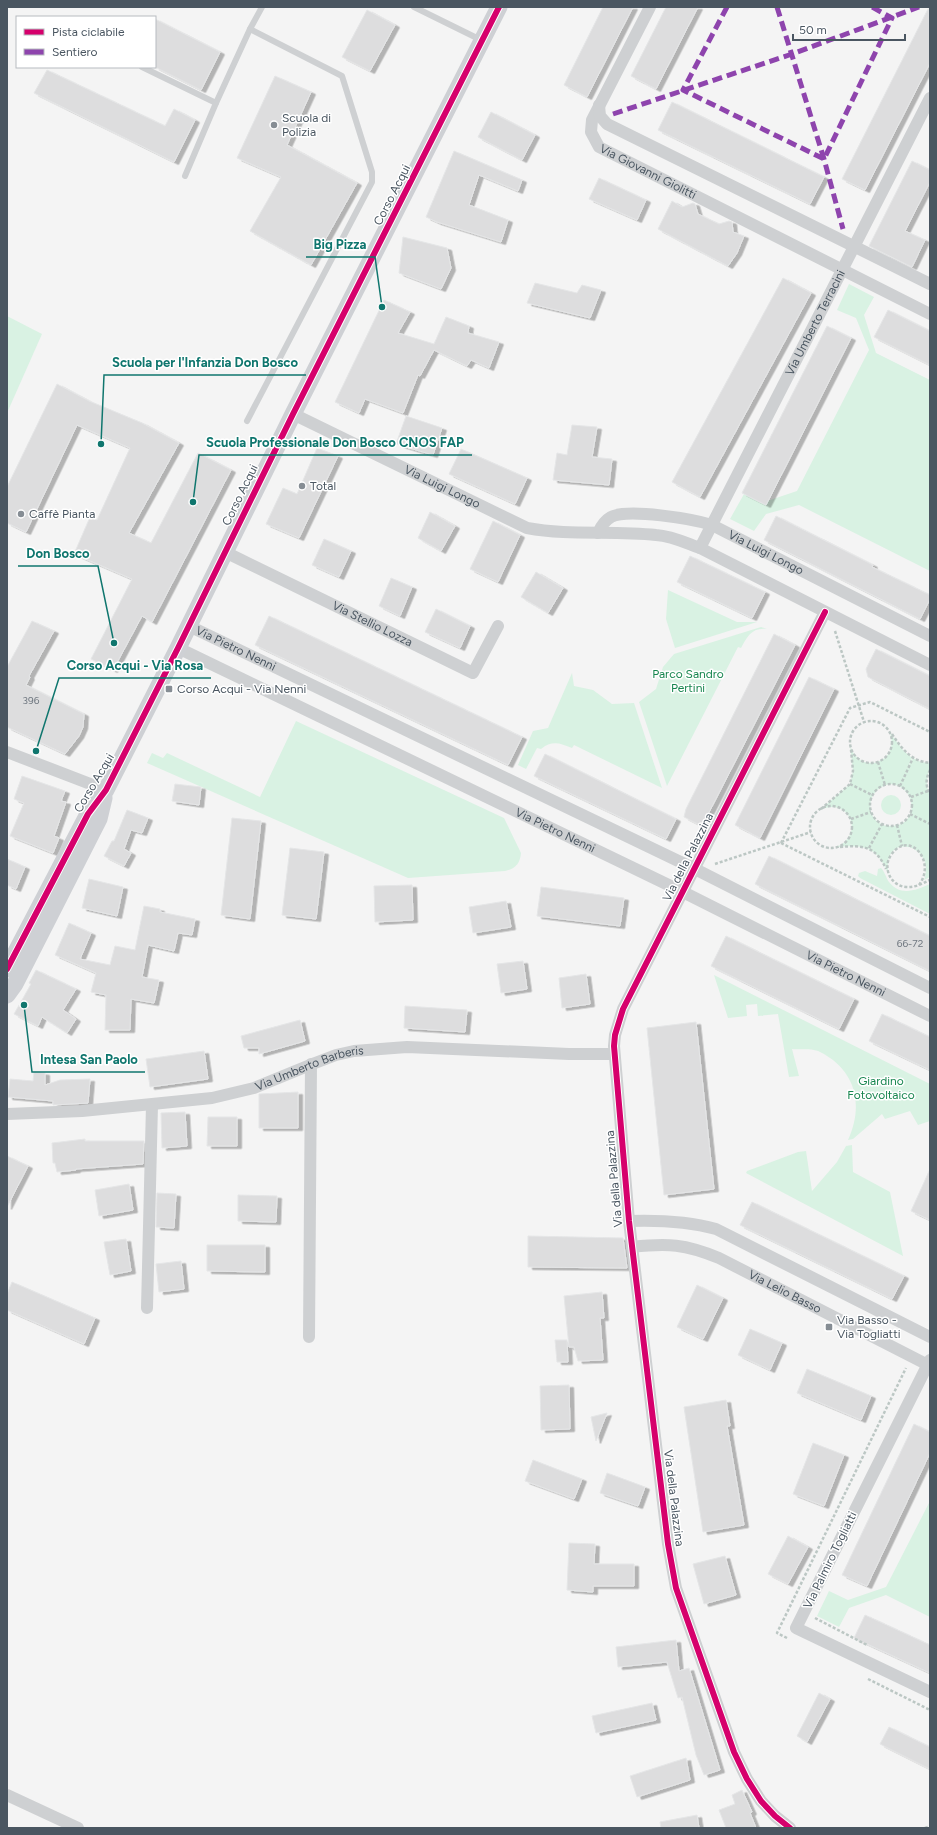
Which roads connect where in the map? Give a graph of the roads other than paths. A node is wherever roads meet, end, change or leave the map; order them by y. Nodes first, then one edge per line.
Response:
1 (262, 7) edge
2 (414, 7) edge
3 (500, 7) edge
4 (650, 7) edge
5 (250, 29) junction
6 (483, 40) junction
7 (144, 68) edge
8 (930, 98) edge
9 (216, 103) junction
10 (599, 105) junction
11 (185, 176) dead end
12 (854, 246) junction
13 (842, 269) junction
14 (930, 284) edge
15 (930, 314) edge
16 (293, 414) junction
17 (247, 421) dead end
18 (712, 525) junction
19 (598, 533) junction
20 (700, 548) junction
21 (224, 552) junction
22 (825, 612) junction
23 (189, 626) junction
24 (498, 626) dead end
25 (930, 636) edge
26 (178, 648) junction
27 (930, 666) edge
28 (7, 752) edge
29 (106, 790) junction
30 (695, 868) junction
31 (683, 892) junction
32 (7, 969) edge
33 (930, 988) edge
34 (7, 995) edge
35 (930, 1016) edge
36 (614, 1054) junction
37 (311, 1064) junction
38 (152, 1105) junction
39 (7, 1114) edge
40 (629, 1221) junction
41 (632, 1247) junction
42 (147, 1308) dead end
43 (309, 1337) dead end
44 (930, 1337) edge
45 (929, 1363) edge
46 (930, 1692) edge
47 (7, 1796) edge
48 (78, 1828) edge
49 (790, 1828) edge

1 - 5 lane
2 - 6 lane
3 - 6 street, Corso Acqui
4 - 10 street
5 - 9 lane
5 - 17 lane
6 - 16 street, Corso Acqui
7 - 9 lane
8 - 12 street, Via Umberto Terracini
9 - 11 lane
10 - 12 street, Via Giovanni Giolitti
10 - 13 street, Via Giovanni Giolitti
12 - 13 street, Via Umberto Terracini
12 - 14 street, Via Giovanni Giolitti
13 - 15 street, Via Giovanni Giolitti
13 - 18 street, Via Umberto Terracini
16 - 19 street, Via Luigi Longo
16 - 21 street, Corso Acqui
18 - 19 street, Via Luigi Longo
18 - 20 street, Via Umberto Terracini
18 - 25 street, Via Luigi Longo
19 - 20 street, Via Luigi Longo
20 - 22 street, Via Luigi Longo
21 - 23 street, Corso Acqui
21 - 24 street, Via Stellio Lozza
22 - 27 street, Via Luigi Longo
22 - 30 street, Via della Palazzina
23 - 26 street, Corso Acqui
23 - 30 street, Via Pietro Nenni
26 - 29 street, Corso Acqui
26 - 31 street, Via Pietro Nenni
28 - 29 street
29 - 32 street, Corso Acqui
29 - 34 street
30 - 31 street, Via della Palazzina
30 - 33 street, Via Pietro Nenni
31 - 35 street, Via Pietro Nenni
31 - 36 street, Via della Palazzina
36 - 37 street, Via Umberto Barberis
36 - 40 street, Via della Palazzina
37 - 38 street, Via Umberto Barberis
37 - 43 street
38 - 39 street, Via Umberto Barberis
38 - 42 street
40 - 41 street, Via della Palazzina
40 - 44 street
41 - 45 street, Via Lelio Basso
41 - 49 street, Via della Palazzina
45 - 46 street, Via Palmiro Togliatti
47 - 48 street

